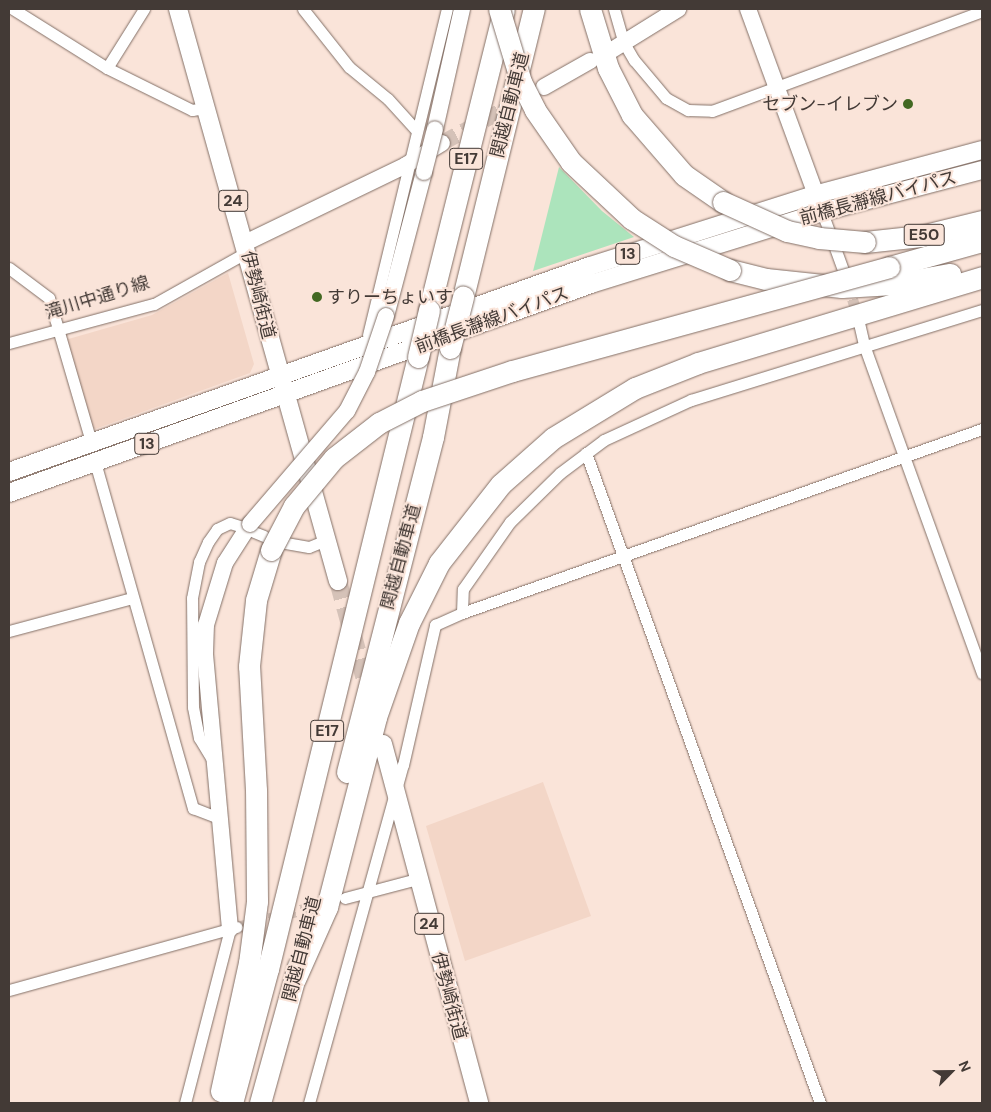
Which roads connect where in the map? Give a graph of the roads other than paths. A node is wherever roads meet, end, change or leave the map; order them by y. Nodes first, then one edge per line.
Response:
1 (13, 9) edge
2 (144, 9) edge
3 (178, 9) edge
4 (303, 9) edge
5 (447, 9) edge
6 (462, 9) edge
7 (499, 9) edge
8 (504, 9) edge
9 (534, 9) edge
10 (590, 9) edge
11 (614, 9) edge
12 (678, 9) edge
13 (748, 9) edge
14 (982, 11) edge
15 (618, 47) junction
16 (590, 61) dead end
17 (107, 68) junction
18 (544, 87) dead end
19 (776, 87) junction
20 (205, 108) junction
21 (416, 130) junction
22 (438, 136) junction
23 (982, 150) edge
24 (406, 165) junction
25 (982, 170) edge
26 (814, 195) junction
27 (822, 212) junction
28 (982, 222) edge
29 (982, 241) edge
30 (246, 248) junction
31 (9, 268) edge
32 (982, 268) edge
33 (982, 277) edge
34 (847, 281) tunnel mouth
35 (982, 310) edge
36 (860, 323) tunnel mouth
37 (57, 331) junction
38 (368, 335) dead end
39 (9, 343) edge
40 (864, 345) junction
41 (279, 376) junction
42 (285, 394) junction
43 (982, 429) edge
44 (91, 442) junction
45 (586, 453) junction
46 (906, 456) junction
47 (95, 462) junction
48 (9, 472) edge
49 (9, 493) edge
50 (260, 535) junction
51 (326, 540) junction
52 (624, 555) junction
53 (338, 581) tunnel mouth
54 (132, 598) junction
55 (462, 613) junction
56 (9, 631) edge
57 (982, 673) edge
58 (383, 744) dead end
59 (214, 763) junction
60 (396, 795) junction
61 (219, 818) junction
62 (417, 879) junction
63 (367, 891) junction
64 (345, 898) dead end
65 (234, 928) junction
66 (294, 979) junction
67 (9, 990) edge
68 (184, 1103) edge
69 (219, 1103) edge
70 (232, 1103) edge
71 (260, 1103) edge
72 (310, 1103) edge
73 (479, 1103) edge
74 (820, 1103) edge

1 - 17 street
2 - 17 street
3 - 20 main road, 伊勢崎街道 / 24
4 - 21 street
5 - 21 street
6 - 22 street
7 - 32 highway, bridge
8 - 70 highway, 関越自動車道 / E17, bridge
9 - 66 highway, 関越自動車道 / E17, bridge
10 - 28 highway, E50, bridge
11 - 15 street
12 - 15 street
13 - 19 street
14 - 19 street
15 - 19 street
16 - 18 street
17 - 20 street
19 - 26 street
20 - 30 main road, 伊勢崎街道 / 24
21 - 24 street
22 - 24 street, 滝川中通り線
22 - 50 street, bridge
23 - 26 main road, 前橋長瀞線バイパス / 13
24 - 30 street, 滝川中通り線
24 - 38 street
25 - 27 main road, 前橋長瀞線バイパス / 13
26 - 27 street
26 - 41 main road, 前橋長瀞線バイパス / 13
27 - 34 street
27 - 42 main road, 前橋長瀞線バイパス / 13
29 - 50 highway, E50, bridge
30 - 37 street, 滝川中通り線
30 - 41 main road, 伊勢崎街道 / 24
31 - 37 street
33 - 66 highway
35 - 40 street
36 - 40 street
37 - 39 street, 滝川中通り線
37 - 44 street
40 - 45 street
40 - 46 street
41 - 42 main road, 伊勢崎街道 / 24
41 - 44 main road, 前橋長瀞線バイパス / 13
42 - 47 main road, 前橋長瀞線バイパス / 13
42 - 51 main road, 伊勢崎街道 / 24
43 - 46 street
44 - 48 main road, 前橋長瀞線バイパス / 13
45 - 52 street
45 - 55 street
46 - 52 street
46 - 57 street
47 - 49 main road, 前橋長瀞線バイパス / 13
47 - 54 street
50 - 51 street
50 - 59 street
50 - 59 street
50 - 69 highway
51 - 53 main road, 伊勢崎街道 / 24
52 - 55 street
52 - 74 street
54 - 56 street
54 - 61 street
55 - 60 street
58 - 60 main road, 伊勢崎街道 / 24
59 - 61 street
60 - 62 main road, 伊勢崎街道 / 24
60 - 63 street
61 - 65 street
62 - 63 street
62 - 73 main road, 伊勢崎街道 / 24
63 - 64 street
63 - 72 street
65 - 67 street
65 - 68 street
66 - 71 highway, 関越自動車道 / E17

